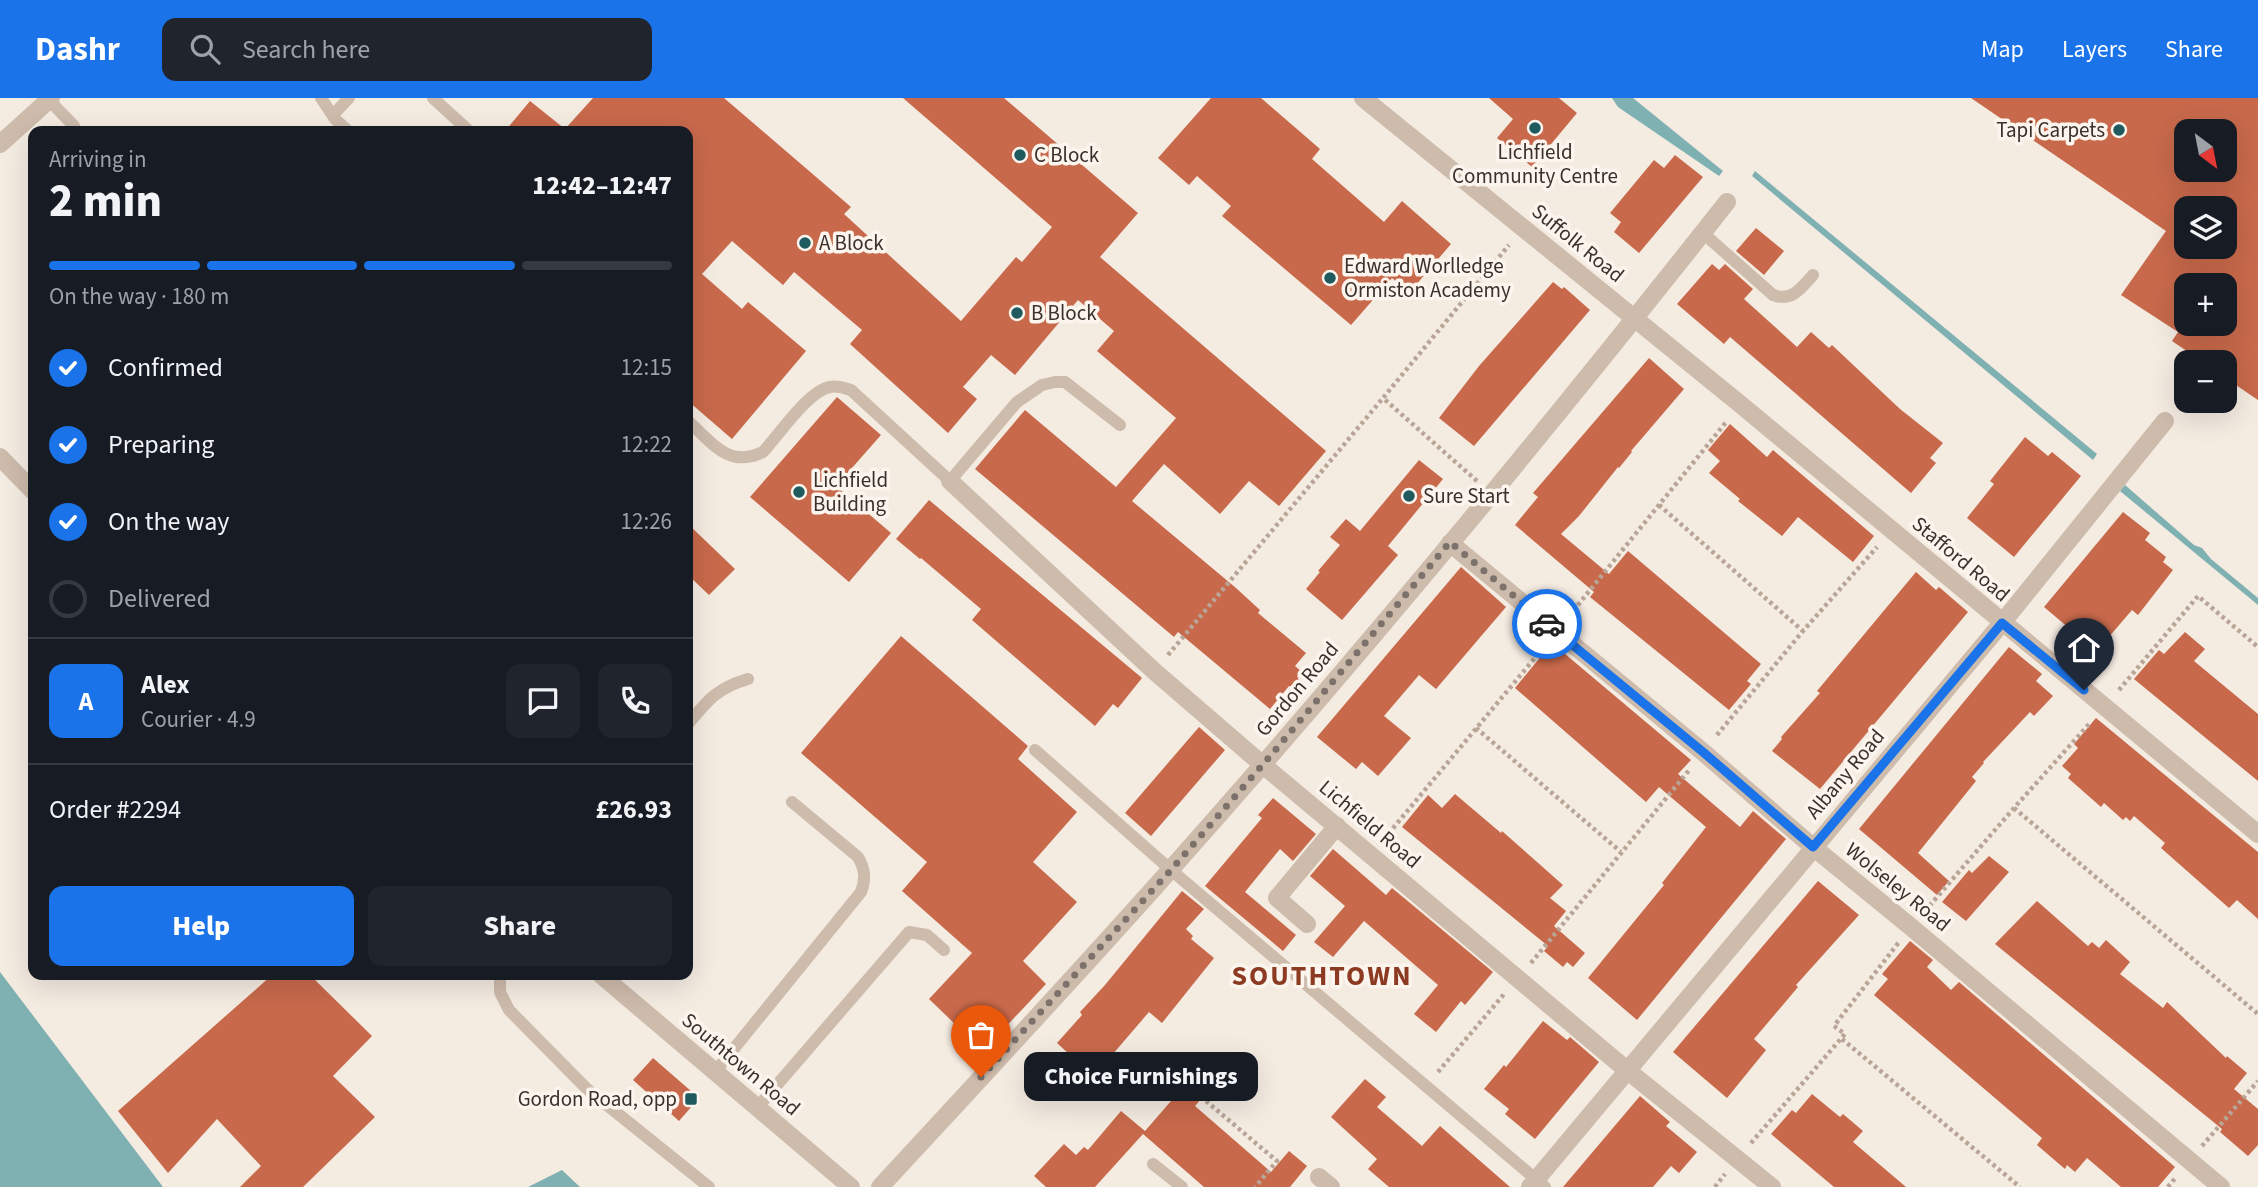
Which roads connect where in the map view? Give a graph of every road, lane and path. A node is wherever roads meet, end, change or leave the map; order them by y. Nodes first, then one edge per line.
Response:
1 (321, 98) edge
2 (349, 98) edge
3 (433, 98) edge
4 (1363, 98) edge
5 (50, 99) edge
6 (333, 116) junction
7 (74, 126) edge
8 (343, 126) edge
9 (464, 126) edge
10 (0, 144) edge
11 (1727, 202) dead end
12 (1523, 228) junction
13 (1703, 233) junction
14 (1813, 275) dead end
15 (1635, 318) junction
16 (1383, 398) junction
17 (1740, 404) junction
18 (2165, 421) dead end
19 (693, 425) edge
20 (1121, 425) dead end
21 (0, 457) edge
22 (950, 481) junction
23 (28, 486) edge
24 (1490, 494) junction
25 (1659, 505) junction
26 (1892, 530) junction
27 (1450, 542) junction
28 (2002, 623) junction
29 (1557, 631) junction
30 (1803, 631) junction
31 (2258, 647) edge
32 (1154, 671) junction
33 (748, 680) dead end
34 (2105, 707) junction
35 (693, 718) edge
36 (1476, 728) junction
37 (1035, 750) dead end
38 (1703, 752) junction
39 (1263, 765) junction
40 (792, 802) dead end
41 (2014, 808) dead end
42 (1338, 825) junction
43 (2258, 834) edge
44 (1813, 847) junction
45 (1621, 852) junction
46 (1371, 855) junction
47 (1171, 870) junction
48 (1307, 924) dead end
49 (944, 950) dead end
50 (1518, 979) junction
51 (500, 980) edge
52 (607, 980) edge
53 (2258, 1014) edge
54 (1842, 1039) dead end
55 (1628, 1071) junction
56 (715, 1072) junction
57 (2258, 1081) edge
58 (1425, 1086) junction
59 (1206, 1101) dead end
60 (757, 1108) junction
61 (2190, 1160) junction
62 (1153, 1164) dead end
63 (1537, 1185) edge
64 (709, 1187) edge
65 (851, 1187) edge
66 (880, 1187) edge
67 (1182, 1187) edge
68 (1255, 1187) edge
69 (1772, 1187) edge
70 (2020, 1187) edge
71 (2168, 1187) edge
72 (2221, 1187) edge

1 - 6 lane
2 - 6 lane
3 - 9 lane
4 - 12 street, Suffolk Road
5 - 7 lane
5 - 10 street
6 - 8 lane
11 - 13 street, Gordon Road
12 - 15 street, Suffolk Road
12 - 16 path
13 - 14 lane
13 - 15 street, Gordon Road
15 - 17 street, Stafford Road
15 - 24 street, Gordon Road
16 - 24 path
16 - 32 path
17 - 25 path
17 - 26 street, Stafford Road
18 - 28 street, Albany Road
19 - 22 lane
20 - 22 lane
21 - 23 street
22 - 32 street, Lichfield Road
24 - 27 street, Gordon Road
25 - 29 path
25 - 30 path
26 - 28 street, Stafford Road
26 - 30 path
27 - 29 street, Wolseley Road
27 - 39 street, Gordon Road
28 - 34 street, Stafford Road
28 - 44 street, Albany Road
29 - 36 path
29 - 38 street, Wolseley Road
30 - 38 path
31 - 34 path
32 - 39 street, Lichfield Road
33 - 35 lane
34 - 43 street, Stafford Road
36 - 45 path
36 - 46 path
37 - 47 lane
38 - 44 street, Wolseley Road
38 - 45 path
39 - 42 street, Lichfield Road
39 - 47 street, Gordon Road
40 - 56 lane
41 - 53 path
42 - 46 street, Lichfield Road
42 - 48 street
44 - 55 street, Albany Road
44 - 61 street, Wolseley Road
45 - 50 path
46 - 50 street, Lichfield Road
47 - 58 lane
47 - 66 street, Gordon Road
49 - 60 lane
50 - 55 street, Lichfield Road
50 - 58 path
51 - 64 lane
52 - 56 street, Southtown Road
54 - 70 path
55 - 63 street, Albany Road
55 - 69 street, Lichfield Road
56 - 60 street, Southtown Road
57 - 61 path
58 - 63 lane
59 - 68 path
60 - 65 street, Southtown Road
61 - 71 path
61 - 72 street, Wolseley Road
62 - 67 lane

